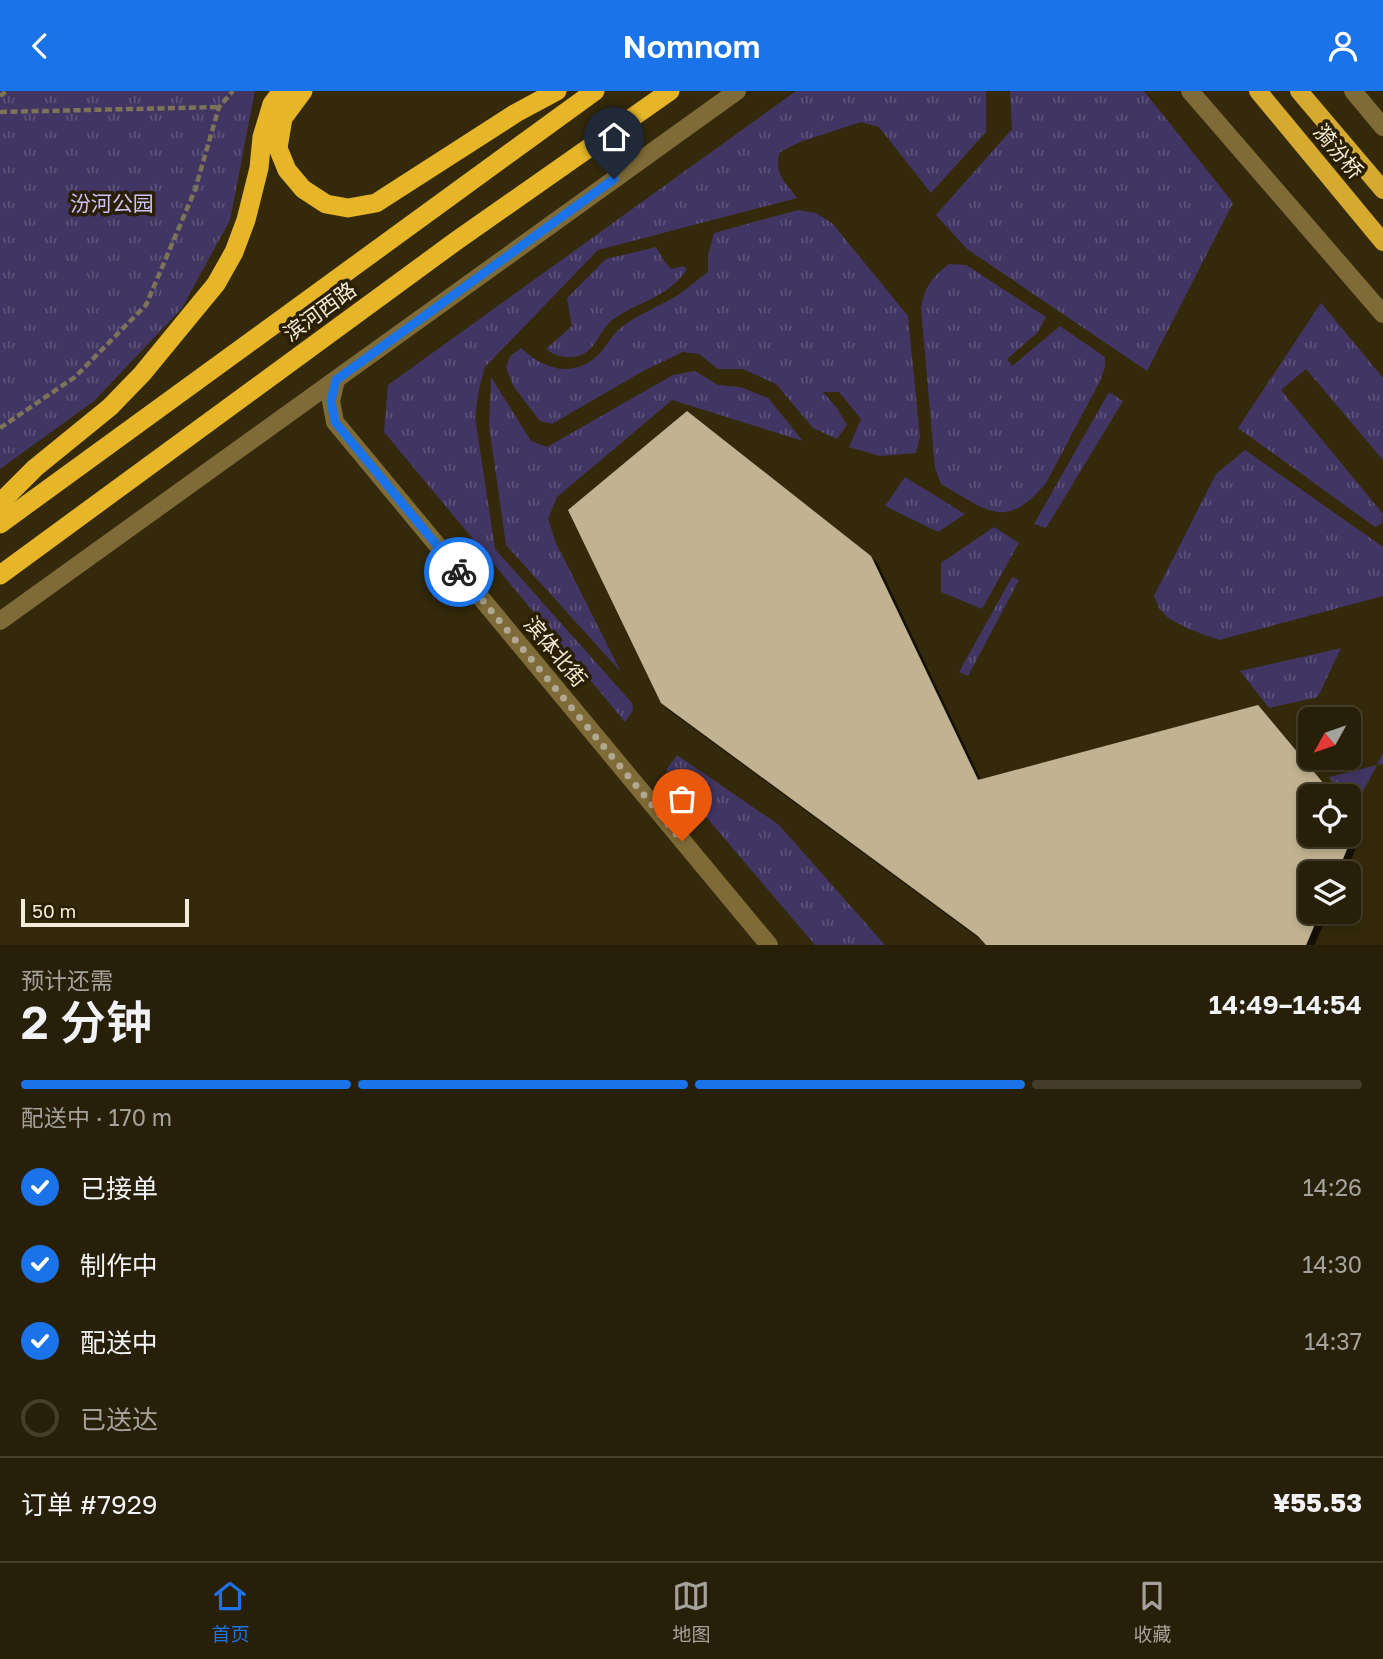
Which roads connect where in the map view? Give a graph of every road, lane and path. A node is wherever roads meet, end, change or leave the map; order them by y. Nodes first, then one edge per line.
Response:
1 (8, 91) edge
2 (233, 91) edge
3 (282, 91) edge
4 (303, 91) edge
5 (557, 91) edge
6 (595, 91) edge
7 (670, 91) edge
8 (737, 91) edge
9 (1190, 91) edge
10 (1258, 91) edge
11 (1299, 91) edge
12 (1353, 91) edge
13 (0, 96) edge
14 (219, 107) junction
15 (0, 112) edge
16 (1383, 127) edge
17 (1383, 191) edge
18 (1383, 242) edge
19 (1383, 314) edge
20 (336, 380) junction
21 (0, 428) edge
22 (0, 503) edge
23 (0, 524) edge
24 (0, 575) edge
25 (0, 621) edge
26 (769, 945) edge

1 - 13 path
2 - 14 path
3 - 22 highway
4 - 5 highway
6 - 23 highway, 滨河西路
7 - 24 highway, 滨河西路
8 - 20 street
9 - 19 street
10 - 18 main road, 漪汾桥
11 - 17 main road, 漪汾桥
12 - 16 street
14 - 15 path
14 - 21 path
20 - 25 street
20 - 26 street, 滨体北街

